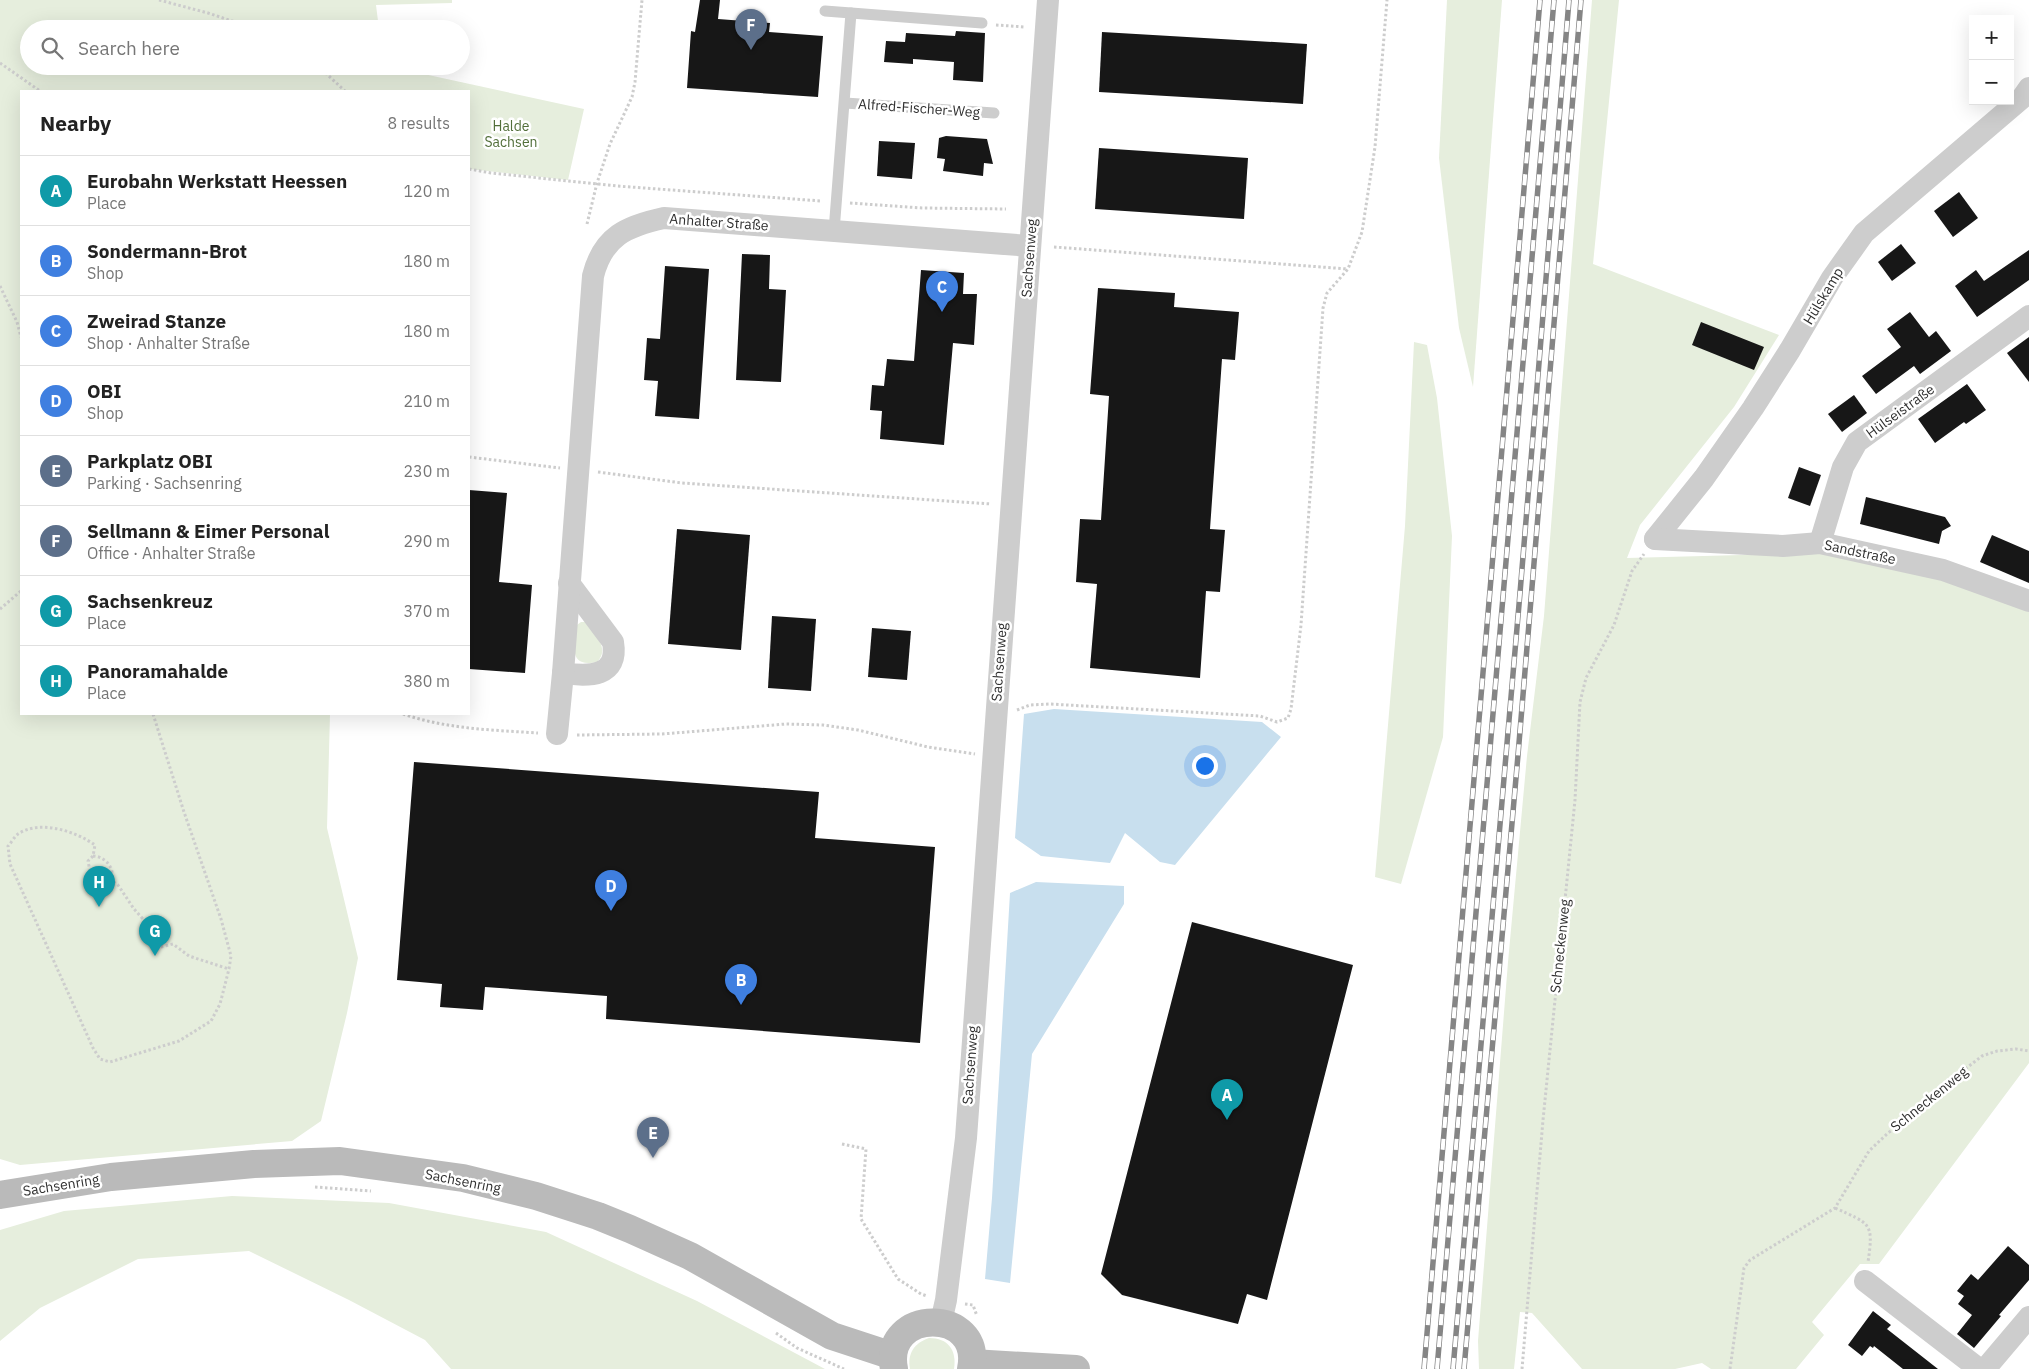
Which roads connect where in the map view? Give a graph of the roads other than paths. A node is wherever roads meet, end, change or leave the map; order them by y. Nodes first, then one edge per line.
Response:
1 (1048, 0) edge
2 (825, 11) dead end
3 (851, 13) junction
4 (982, 23) road end
5 (2029, 88) edge
6 (845, 103) junction
7 (994, 113) dead end
8 (834, 231) junction
9 (1030, 246) junction
10 (2029, 316) edge
11 (1655, 539) joint
12 (1820, 543) junction
13 (569, 583) junction
14 (2029, 602) edge
15 (563, 673) junction
16 (557, 734) road end
17 (0, 1195) edge
18 (1865, 1281) road end
19 (2029, 1317) edge
20 (941, 1322) junction
21 (893, 1362) edge
22 (972, 1366) edge
23 (1076, 1369) edge
24 (1980, 1369) edge
25 (1985, 1369) edge

1 - 9 street, Sachsenweg
2 - 3 lane
3 - 4 lane
3 - 6 lane, Alfred-Fischer-Weg
5 - 11 street, Hülskamp
6 - 7 lane, Alfred-Fischer-Weg
6 - 8 lane, Alfred-Fischer-Weg
8 - 9 street, Anhalter Straße
8 - 13 street, Anhalter Straße
9 - 20 street, Sachsenweg
10 - 12 street, Hülseistraße
11 - 12 street, Sandstraße
12 - 14 street, Sandstraße
13 - 15 street, Anhalter Straße
13 - 15 street
15 - 16 street, Anhalter Straße
17 - 21 street, Sachsenring
18 - 24 street
19 - 25 street
20 - 21 street, Sachsenring
20 - 22 street
22 - 23 street

